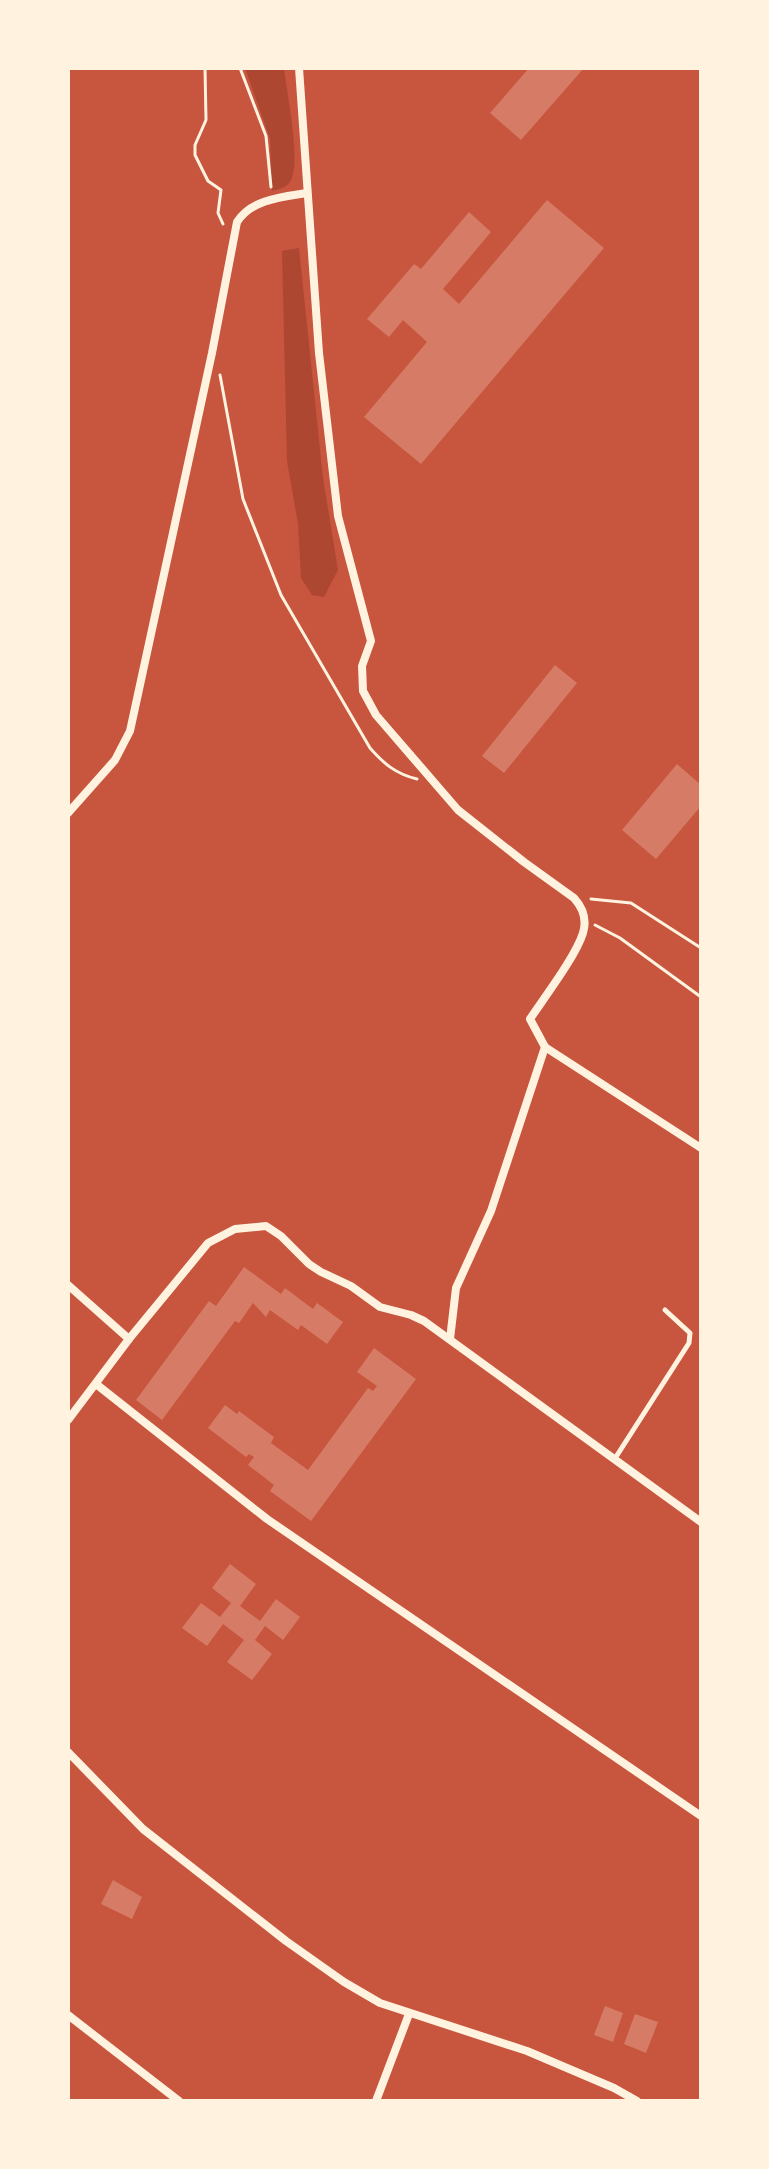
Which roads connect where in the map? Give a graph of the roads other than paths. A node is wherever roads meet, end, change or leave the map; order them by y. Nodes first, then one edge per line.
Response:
1 (299, 68) edge
2 (307, 193) junction
3 (68, 813) edge
4 (545, 1047) junction
5 (701, 1148) edge
6 (68, 1285) edge
7 (665, 1310) dead end
8 (129, 1339) junction
9 (450, 1339) junction
10 (96, 1384) junction
11 (68, 1420) edge
12 (614, 1460) junction
13 (701, 1522) edge
14 (68, 1752) edge
15 (701, 1816) edge
16 (409, 2014) junction
17 (68, 2015) edge
18 (179, 2101) edge
19 (376, 2101) edge
20 (637, 2101) edge

1 - 2 street
2 - 3 street
2 - 4 street
4 - 5 street
4 - 9 street
6 - 8 street
7 - 12 lane
8 - 9 street
8 - 10 street
9 - 12 street
10 - 11 street
10 - 15 street
12 - 13 street
14 - 16 street
16 - 19 street
16 - 20 street
17 - 18 street

